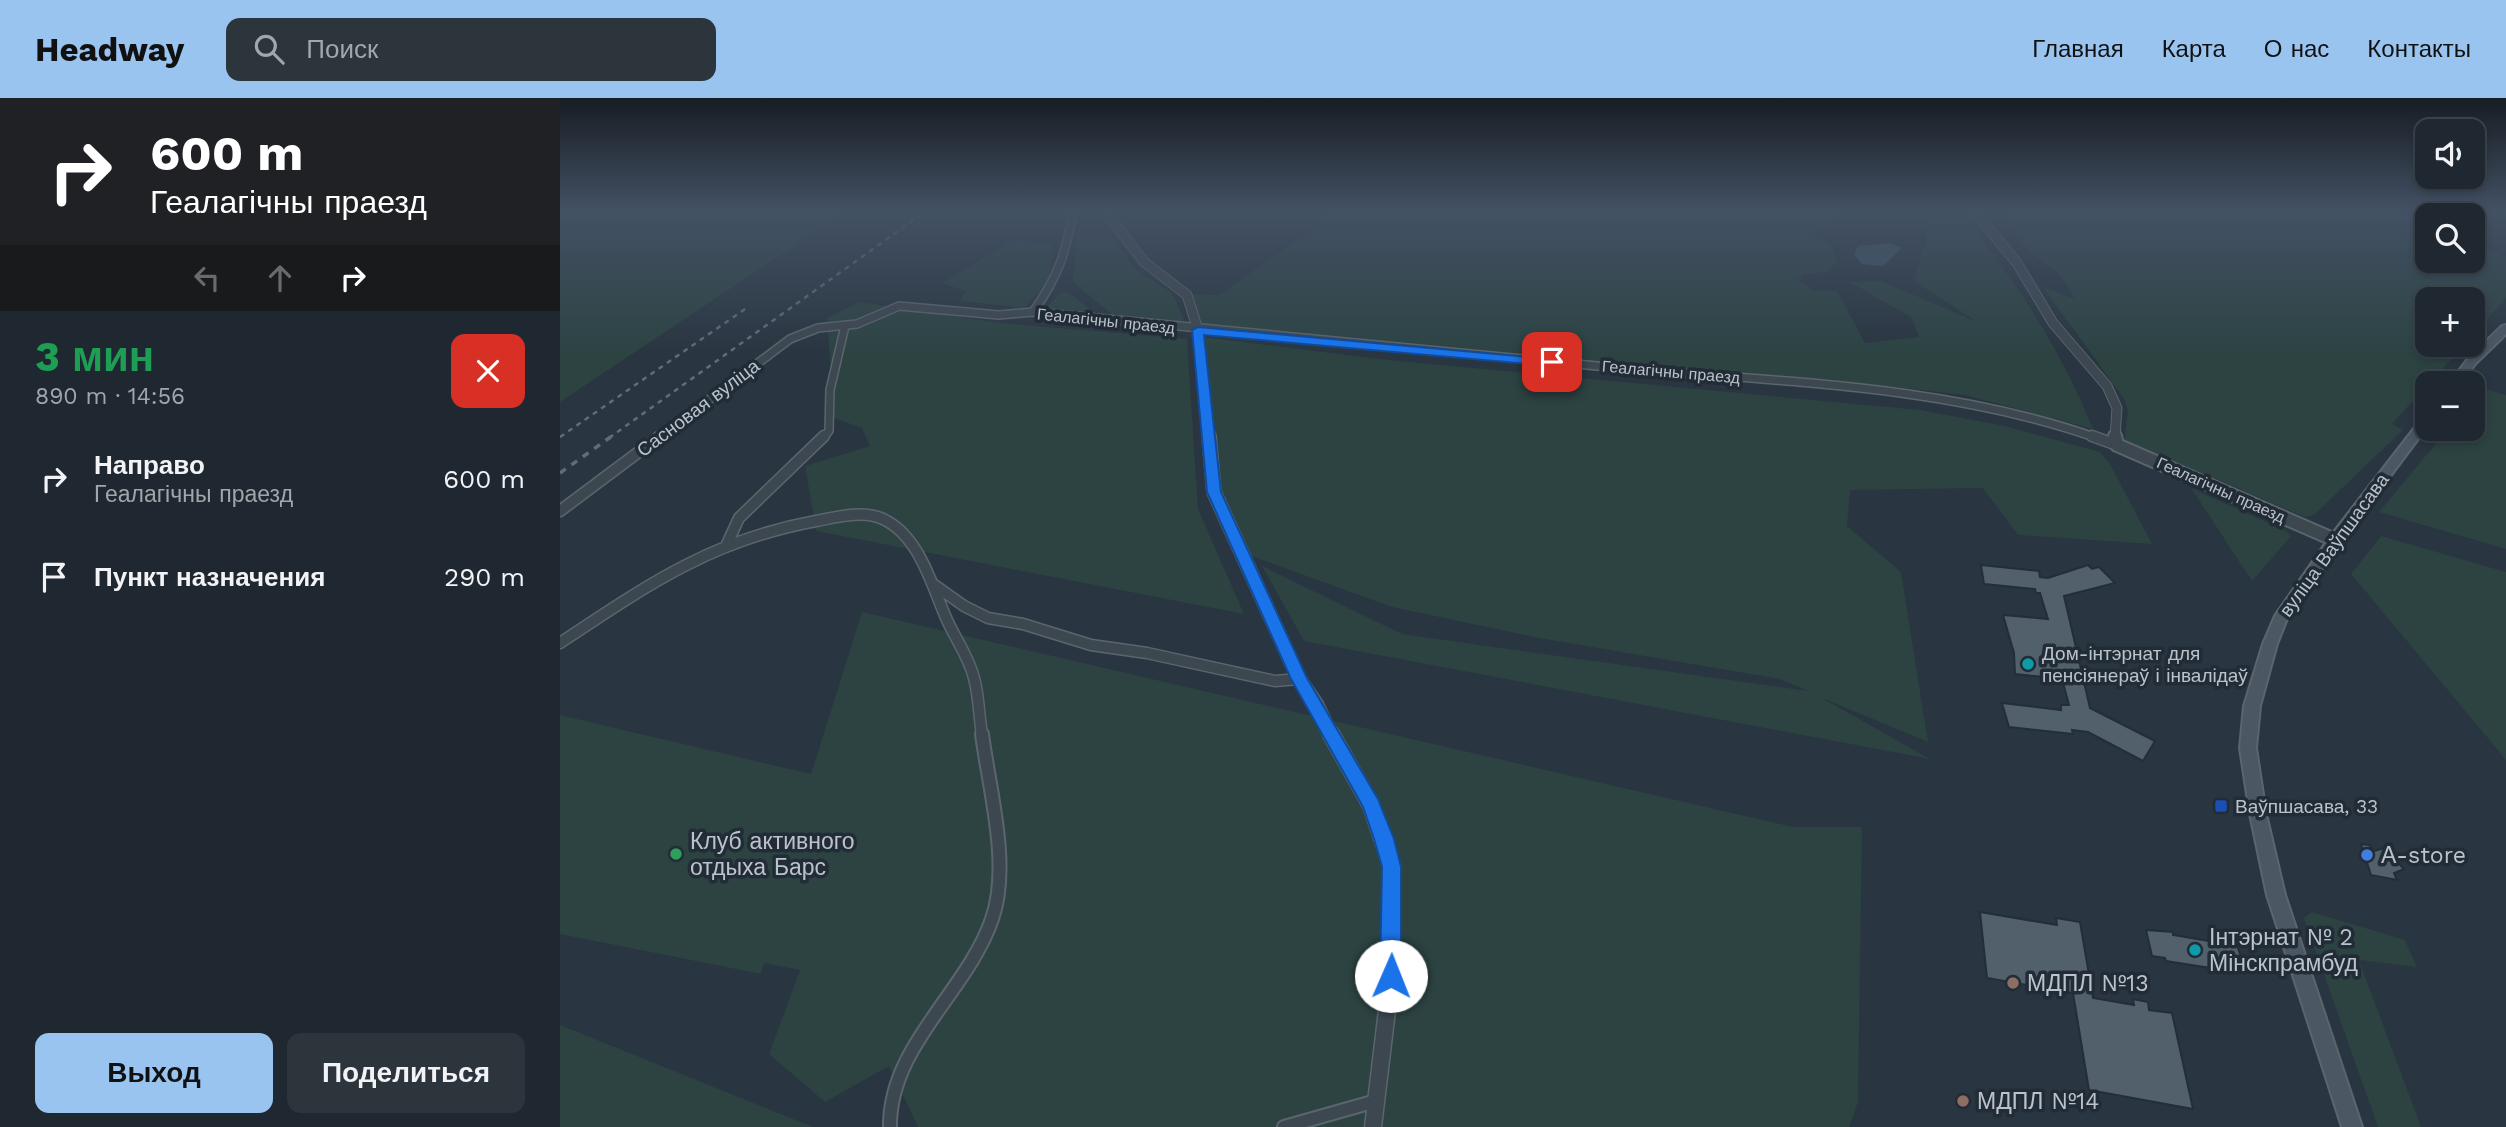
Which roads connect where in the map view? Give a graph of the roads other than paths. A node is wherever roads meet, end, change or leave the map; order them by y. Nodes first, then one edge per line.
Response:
1 (1063, 259) edge
2 (1142, 259) edge
3 (2014, 259) edge
4 (899, 306) joint
5 (1033, 313) junction
6 (845, 326) junction
7 (2506, 328) edge
8 (1198, 330) junction
9 (2464, 371) edge
10 (2415, 435) edge
11 (2117, 446) junction
12 (560, 511) edge
13 (2335, 540) junction
14 (727, 544) junction
15 (933, 583) junction
16 (560, 643) edge
17 (1299, 679) junction
18 (1376, 1101) junction
19 (890, 1127) edge
20 (1284, 1127) edge
21 (1373, 1127) edge
22 (2352, 1127) edge

1 - 5 street
2 - 8 street
3 - 11 street
4 - 5 street, Геалагічны праезд
4 - 6 street, Сасновая вуліца
5 - 8 street, Геалагічны праезд
6 - 12 street, Сасновая вуліца
6 - 14 street
7 - 9 main road
8 - 11 street, Геалагічны праезд
8 - 17 street
10 - 13 main road, вуліца Ваўпшасава
11 - 13 street, Геалагічны праезд
13 - 22 main road, вуліца Ваўпшасава
14 - 15 street
14 - 16 street
15 - 17 street
15 - 19 street
17 - 18 street
18 - 20 street
18 - 21 street

